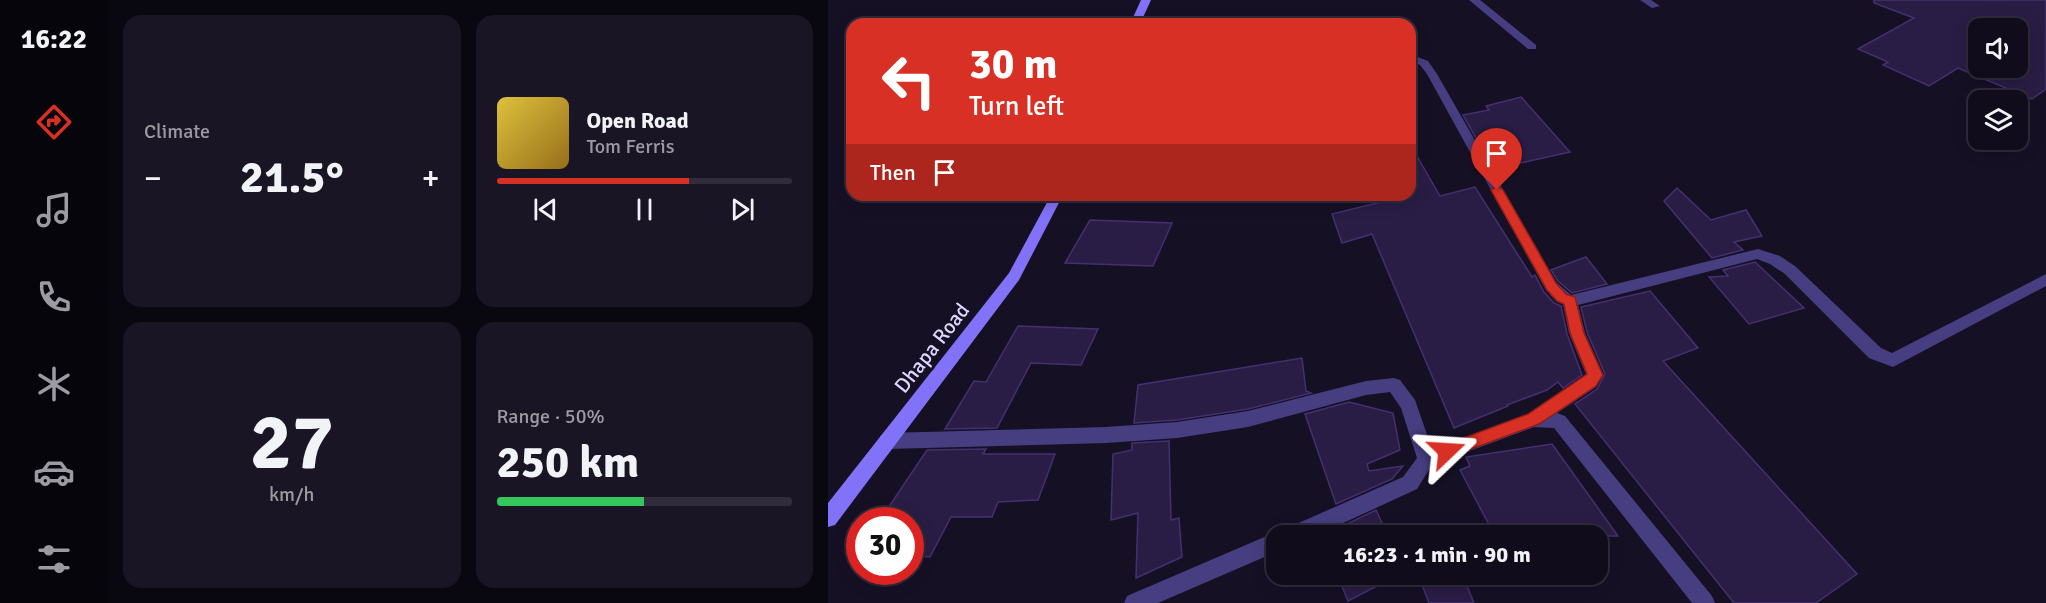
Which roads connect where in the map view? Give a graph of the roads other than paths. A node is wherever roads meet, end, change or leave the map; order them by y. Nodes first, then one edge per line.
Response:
1 (1146, 0) edge
2 (1474, 0) edge
3 (1645, 0) edge
4 (1655, 6) dead end
5 (1138, 18) edge
6 (1532, 47) dead end
7 (1416, 60) edge
8 (1054, 201) edge
9 (2046, 279) edge
10 (1570, 301) junction
11 (1534, 419) junction
12 (887, 441) junction
13 (1426, 459) junction
14 (828, 518) edge
15 (1316, 525) edge
16 (1266, 546) edge
17 (1134, 603) edge
18 (1705, 603) edge

1 - 5 street
2 - 6 street
3 - 4 street
7 - 10 street
8 - 12 street, Dhapa Road
9 - 10 street
10 - 11 street
11 - 13 street
11 - 18 street
12 - 13 street
12 - 14 street, Dhapa Road
13 - 15 street
16 - 17 street

